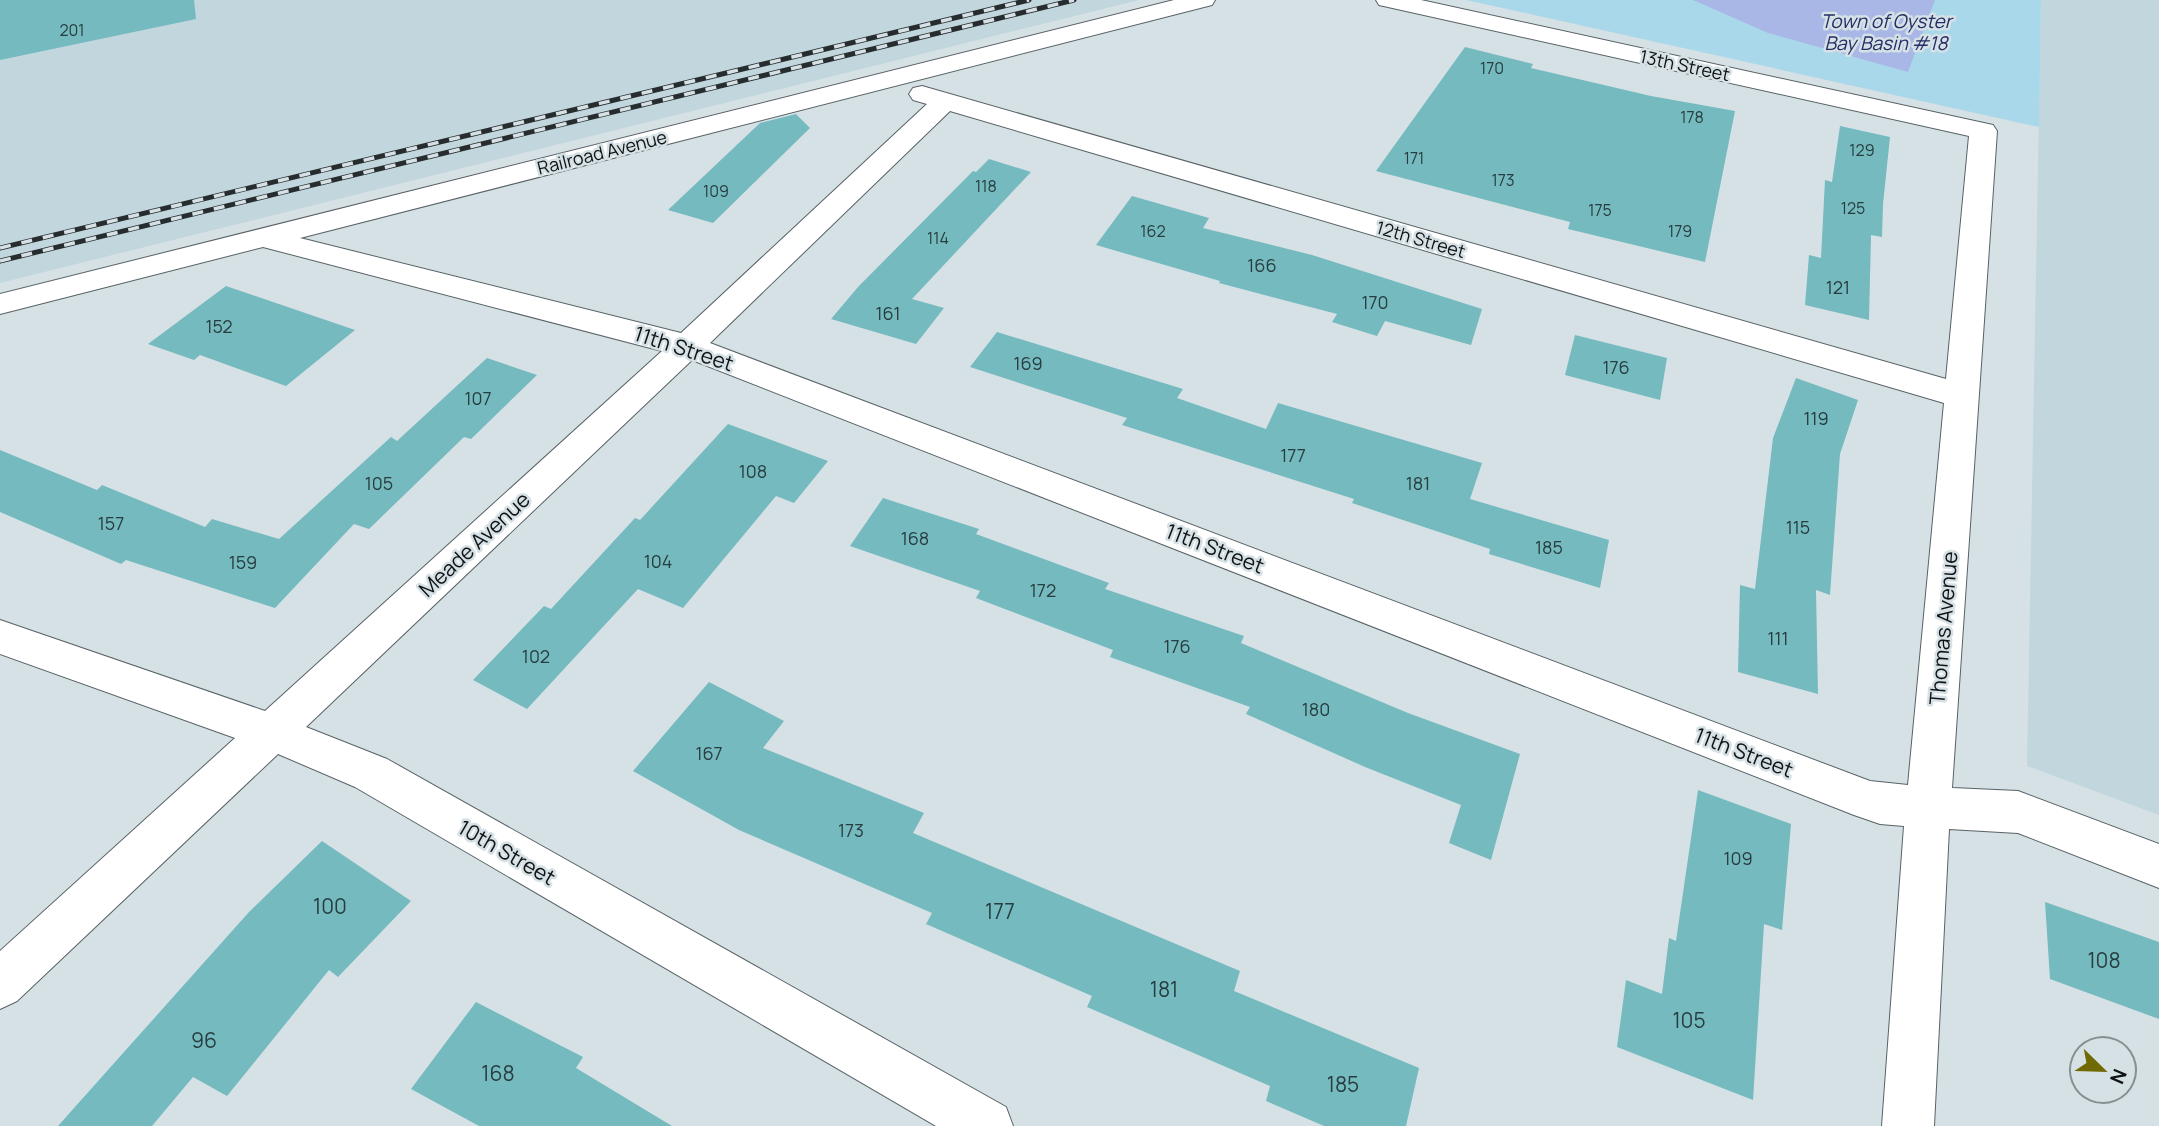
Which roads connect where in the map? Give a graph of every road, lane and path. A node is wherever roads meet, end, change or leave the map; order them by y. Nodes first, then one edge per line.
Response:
1 (1203, 0) edge
2 (1388, 0) edge
3 (880, 82) junction
4 (945, 101) junction
5 (1983, 131) joint
6 (264, 238) junction
7 (0, 304) edge
8 (687, 345) junction
9 (1962, 396) junction
10 (0, 637) edge
11 (271, 732) junction
12 (1928, 808) junction
13 (2159, 866) edge
14 (0, 984) edge
15 (987, 1126) edge
16 (1908, 1126) edge

1 - 3 street, Railroad Avenue
2 - 5 street, 13th Street
3 - 4 street, 12th Street
3 - 6 street, Railroad Avenue
4 - 8 street, Meade Avenue
4 - 9 street, 12th Street
5 - 9 street, Thomas Avenue
6 - 7 street, Railroad Avenue
6 - 8 street, 11th Street
8 - 11 street, Meade Avenue
8 - 12 street, 11th Street
9 - 12 street, Thomas Avenue
10 - 11 street, 10th Street
11 - 14 street, Meade Avenue
11 - 15 street, 10th Street
12 - 13 street, 11th Street
12 - 16 street, Thomas Avenue

